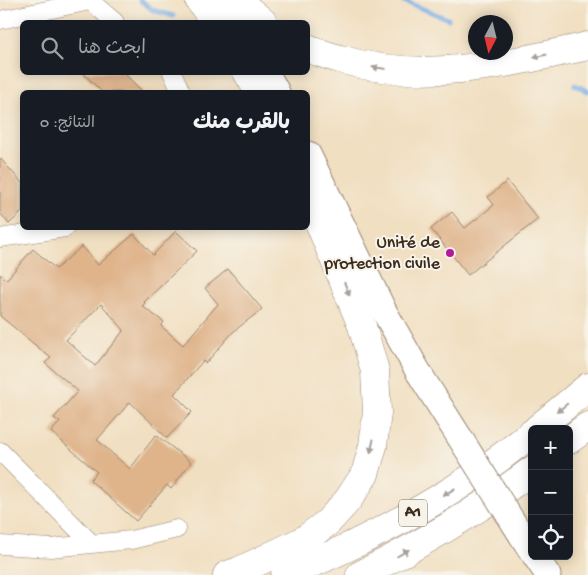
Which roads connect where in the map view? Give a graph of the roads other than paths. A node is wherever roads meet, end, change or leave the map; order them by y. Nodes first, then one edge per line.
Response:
1 (89, 0) edge
2 (199, 0) edge
3 (223, 0) edge
4 (237, 0) edge
5 (0, 20) edge
6 (113, 20) edge
7 (214, 20) edge
8 (236, 20) edge
9 (261, 20) edge
10 (588, 46) edge
11 (310, 49) edge
12 (173, 75) edge
13 (249, 75) edge
14 (268, 75) edge
15 (180, 90) edge
16 (258, 90) edge
17 (276, 90) edge
18 (310, 158) edge
19 (310, 201) edge
20 (52, 230) edge
21 (0, 238) edge
22 (588, 388) edge
23 (542, 425) edge
24 (588, 426) edge
25 (528, 436) edge
26 (573, 437) edge
27 (0, 450) edge
28 (528, 473) edge
29 (177, 529) dead end
30 (92, 544) junction
31 (0, 545) edge
32 (528, 546) edge
33 (227, 575) edge
34 (285, 575) edge
35 (360, 575) edge

1 - 5 street
1 - 6 street
2 - 7 highway
3 - 8 main road
4 - 9 highway
10 -> 11 highway
12 - 15 street
13 - 16 highway
14 - 17 main road
18 - 32 main road, bridge
19 -> 33 highway
20 - 21 street
22 -> 23 highway
24 - 26 highway
25 -> 34 highway, A1
27 - 30 street
35 -> 28 highway, A1
29 - 30 street
30 - 31 street

